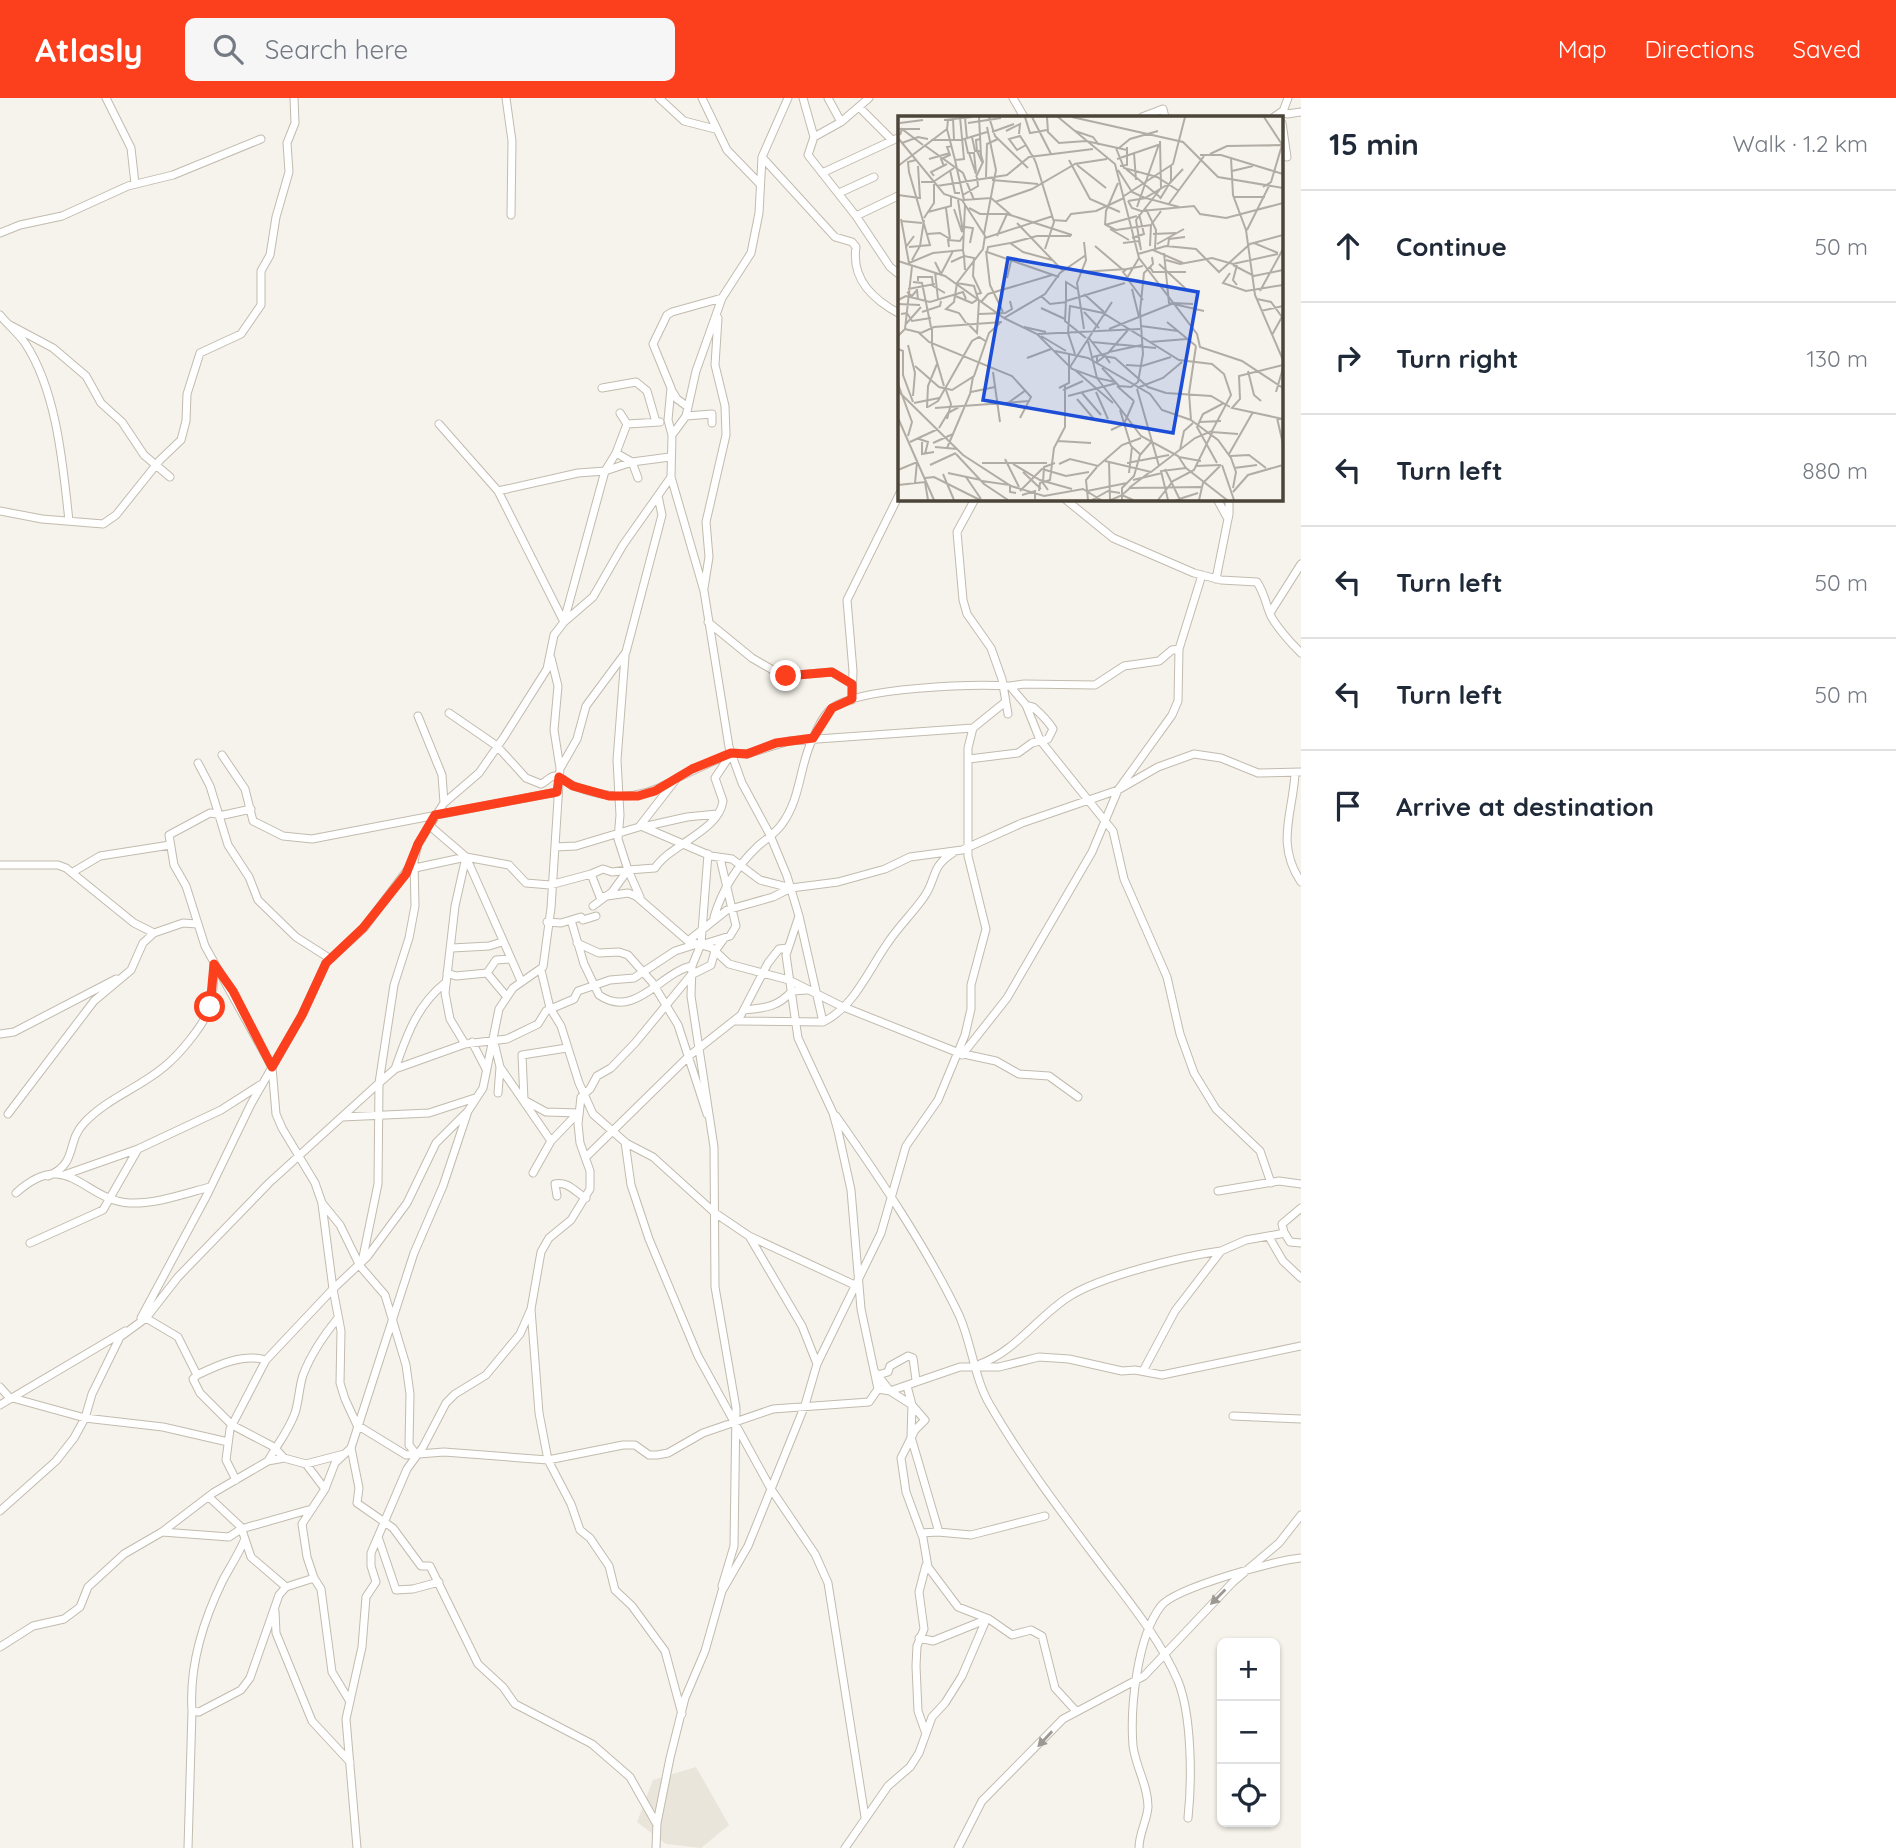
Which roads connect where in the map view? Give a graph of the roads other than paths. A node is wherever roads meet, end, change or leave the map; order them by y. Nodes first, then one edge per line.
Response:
1 (106, 98) edge
2 (294, 98) edge
3 (506, 98) edge
4 (659, 98) edge
5 (702, 98) edge
6 (788, 98) edge
7 (803, 98) edge
8 (828, 98) edge
9 (869, 98) edge
10 (1013, 98) edge
11 (1288, 98) edge
12 (860, 108) junction
13 (1301, 112) edge
14 (1281, 115) edge
15 (1023, 116) edge
16 (1145, 116) edge
17 (1165, 116) edge
18 (841, 122) junction
19 (715, 129) junction
20 (1283, 130) edge
21 (898, 137) edge
22 (814, 138) junction
23 (261, 139) dead end
24 (891, 139) junction
25 (762, 157) junction
26 (1287, 157) dead end
27 (822, 173) junction
28 (874, 177) dead end
29 (759, 183) junction
30 (135, 184) junction
31 (839, 193) junction
32 (898, 196) edge
33 (510, 215) dead end
34 (856, 216) junction
35 (0, 233) edge
36 (898, 273) edge
37 (722, 298) junction
38 (718, 310) junction
39 (898, 313) edge
40 (0, 315) edge
41 (8, 324) junction
42 (603, 388) dead end
43 (671, 388) junction
44 (688, 407) junction
45 (620, 413) dead end
46 (668, 420) junction
47 (684, 420) junction
48 (656, 422) junction
49 (712, 423) dead end
50 (439, 424) dead end
51 (627, 425) junction
52 (684, 434) dead end
53 (672, 435) junction
54 (616, 453) junction
55 (670, 457) junction
56 (632, 462) junction
57 (156, 466) junction
58 (605, 471) junction
59 (170, 477) dead end
60 (671, 477) junction
61 (638, 478) dead end
62 (498, 491) junction
63 (659, 496) junction
64 (898, 497) edge
65 (974, 500) edge
66 (1066, 500) edge
67 (1218, 500) edge
68 (1229, 500) edge
69 (0, 511) edge
70 (1228, 519) junction
71 (69, 521) junction
72 (1301, 564) edge
73 (1202, 575) junction
74 (1216, 579) junction
75 (704, 591) junction
76 (1270, 614) junction
77 (564, 622) junction
78 (708, 622) junction
79 (1179, 649) junction
80 (626, 652) junction
81 (1301, 653) edge
82 (551, 657) junction
83 (852, 684) junction
84 (1006, 686) junction
85 (852, 699) junction
86 (1004, 703) junction
87 (1026, 705) junction
88 (449, 713) dead end
89 (1008, 714) dead end
90 (418, 716) dead end
91 (973, 728) junction
92 (813, 738) junction
93 (1040, 740) junction
94 (497, 746) junction
95 (731, 753) junction
96 (222, 755) dead end
97 (969, 759) junction
98 (198, 763) dead end
99 (560, 768) junction
100 (1298, 773) edge
101 (559, 777) junction
102 (673, 781) junction
103 (1118, 790) junction
104 (557, 792) junction
105 (618, 798) junction
106 (1088, 800) junction
107 (444, 803) junction
108 (251, 809) junction
109 (717, 814) junction
110 (219, 815) junction
111 (435, 815) junction
112 (1105, 821) junction
113 (430, 826) junction
114 (643, 826) junction
115 (618, 835) junction
116 (770, 835) junction
117 (685, 842) junction
118 (170, 845) junction
119 (969, 847) junction
120 (555, 848) junction
121 (953, 853) junction
122 (708, 854) junction
123 (466, 857) junction
124 (720, 858) junction
125 (415, 864) junction
126 (0, 865) edge
127 (740, 866) junction
128 (628, 870) junction
129 (74, 872) junction
130 (591, 874) junction
131 (1301, 881) edge
132 (551, 885) junction
133 (727, 887) junction
134 (791, 888) junction
135 (607, 895) junction
136 (643, 901) junction
137 (593, 906) dead end
138 (733, 908) junction
139 (596, 916) dead end
140 (799, 916) junction
141 (714, 918) junction
142 (571, 920) junction
143 (547, 922) junction
144 (197, 923) junction
145 (702, 929) junction
146 (154, 933) junction
147 (723, 940) junction
148 (688, 941) junction
149 (502, 942) junction
150 (577, 943) junction
151 (703, 944) junction
152 (452, 948) junction
153 (787, 948) junction
154 (715, 951) junction
155 (329, 958) junction
156 (510, 959) junction
157 (214, 964) junction
158 (692, 966) junction
159 (541, 970) junction
160 (129, 972) junction
161 (447, 973) junction
162 (487, 973) junction
163 (645, 973) junction
164 (763, 973) junction
165 (691, 975) junction
166 (789, 980) junction
167 (521, 981) junction
168 (445, 983) junction
169 (594, 984) junction
170 (656, 989) junction
171 (792, 991) junction
172 (814, 992) junction
173 (507, 997) junction
174 (667, 1006) junction
175 (844, 1007) junction
176 (550, 1008) junction
177 (745, 1010) junction
178 (736, 1021) junction
179 (797, 1021) junction
180 (823, 1022) junction
181 (0, 1034) edge
182 (494, 1041) junction
183 (468, 1043) junction
184 (699, 1047) junction
185 (567, 1048) junction
186 (961, 1054) junction
187 (689, 1056) junction
188 (272, 1067) junction
189 (500, 1067) junction
190 (396, 1069) junction
191 (486, 1069) junction
192 (380, 1083) junction
193 (261, 1085) junction
194 (498, 1093) dead end
195 (583, 1094) junction
196 (1078, 1097) dead end
197 (475, 1098) junction
198 (524, 1100) junction
199 (468, 1111) junction
200 (579, 1113) junction
201 (833, 1113) junction
202 (8, 1114) dead end
203 (379, 1115) junction
204 (342, 1117) junction
205 (709, 1118) junction
206 (612, 1131) junction
207 (551, 1141) junction
208 (625, 1142) junction
209 (138, 1149) junction
210 (586, 1157) junction
211 (299, 1158) junction
212 (533, 1173) dead end
213 (64, 1175) junction
214 (48, 1176) junction
215 (550, 1182) dead end
216 (568, 1183) junction
217 (1271, 1183) junction
218 (1301, 1184) edge
219 (210, 1187) junction
220 (1218, 1191) dead end
221 (16, 1193) dead end
222 (557, 1196) dead end
223 (891, 1197) junction
224 (586, 1198) junction
225 (112, 1199) junction
226 (322, 1203) junction
227 (1301, 1208) edge
228 (715, 1213) junction
229 (1284, 1232) junction
230 (748, 1236) junction
231 (1269, 1237) junction
232 (1301, 1242) edge
233 (30, 1243) dead end
234 (1221, 1251) junction
235 (361, 1263) junction
236 (1301, 1278) edge
237 (857, 1283) junction
238 (333, 1290) junction
239 (531, 1309) junction
240 (338, 1318) junction
241 (143, 1320) junction
242 (391, 1323) junction
243 (129, 1330) junction
244 (1301, 1346) edge
245 (266, 1360) junction
246 (817, 1364) junction
247 (976, 1365) junction
248 (1143, 1371) junction
249 (876, 1373) junction
250 (197, 1375) junction
251 (916, 1380) junction
252 (907, 1386) junction
253 (0, 1387) edge
254 (878, 1389) junction
255 (890, 1391) junction
256 (12, 1398) junction
257 (0, 1405) edge
258 (805, 1405) junction
259 (912, 1405) junction
260 (1233, 1416) dead end
261 (85, 1419) junction
262 (1301, 1419) edge
263 (735, 1422) junction
264 (232, 1425) junction
265 (357, 1425) junction
266 (911, 1437) junction
267 (228, 1442) junction
268 (274, 1447) junction
269 (348, 1451) junction
270 (417, 1454) junction
271 (284, 1458) junction
272 (548, 1460) junction
273 (268, 1461) junction
274 (306, 1464) junction
275 (236, 1480) junction
276 (325, 1489) junction
277 (771, 1489) junction
278 (210, 1498) junction
279 (309, 1510) junction
280 (0, 1511) edge
281 (1301, 1515) edge
282 (1045, 1516) dead end
283 (384, 1520) junction
284 (241, 1529) junction
285 (162, 1532) junction
286 (938, 1532) junction
287 (921, 1533) junction
288 (378, 1536) junction
289 (244, 1541) junction
290 (1301, 1558) edge
291 (927, 1562) junction
292 (1248, 1569) junction
293 (314, 1578) junction
294 (439, 1582) junction
295 (286, 1587) junction
296 (722, 1591) junction
297 (275, 1607) junction
298 (986, 1620) junction
299 (1148, 1631) junction
300 (919, 1638) junction
301 (0, 1647) edge
302 (1164, 1653) junction
303 (1138, 1680) junction
304 (349, 1700) junction
305 (192, 1711) junction
306 (1076, 1711) junction
307 (682, 1715) junction
308 (926, 1735) junction
309 (350, 1762) junction
310 (865, 1817) junction
311 (1188, 1818) dead end
312 (657, 1824) junction
313 (188, 1848) edge
314 (357, 1848) edge
315 (656, 1848) edge
316 (845, 1848) edge
317 (958, 1848) edge
318 (1139, 1848) edge

1 - 30 street
2 - 57 street
3 - 33 street
4 - 19 street
5 - 19 street
6 - 25 street
7 - 22 street
8 - 18 street
9 - 12 street
10 - 15 street
11 - 14 street
12 - 18 street
12 - 24 street
13 - 14 street
16 - 17 street
18 - 22 street
19 - 29 street
20 - 26 street
21 - 24 street
22 - 27 street
23 - 30 street
24 - 27 street
25 - 29 street
25 - 39 street
27 - 31 street
28 - 31 street
29 - 37 street
30 - 35 street
31 - 34 street
32 - 34 street
34 - 36 street
37 - 38 street
37 - 43 street
38 - 44 street
38 - 75 street
40 - 41 street
41 - 57 street
41 - 71 street
42 - 48 street
43 - 44 street
43 - 46 street
44 - 47 street
45 - 51 street
46 - 48 street
46 - 53 street
47 - 49 street
47 - 52 street
47 - 53 street
48 - 51 street
50 - 62 street
51 - 54 street
53 - 55 street
54 - 56 street
54 - 58 street
55 - 56 street
55 - 60 street
56 - 58 street
56 - 61 street
57 - 59 street
57 - 71 street
58 - 62 street
58 - 77 street
60 - 63 street
60 - 75 street
62 - 77 street
63 - 77 street
63 - 80 street
64 - 83 street
65 - 84 street
66 - 73 street
67 - 70 street
68 - 70 street
69 - 71 street
70 - 74 street
72 - 76 street
73 - 74 street
73 - 79 street
74 - 76 street
75 - 78 street
76 - 81 street
77 - 82 street
78 - 83 street
78 - 95 street
79 - 84 street
79 - 103 street
80 - 99 street
80 - 105 street
82 - 94 street
82 - 99 street
83 - 85 street
84 - 85 street
84 - 86 street
84 - 87 street
85 - 92 street
86 - 89 street
86 - 91 street
87 - 93 street
87 - 93 street
88 - 94 street
90 - 107 street
91 - 92 street
91 - 97 street
92 - 95 street
92 - 116 street
93 - 97 street
93 - 106 street
94 - 101 street
94 - 107 street
95 - 102 street
95 - 109 street
95 - 116 street
96 - 108 street
97 - 119 street
98 - 110 street
99 - 101 street
100 - 103 street
100 - 131 street
101 - 104 street
101 - 105 street
102 - 105 street
102 - 114 street
103 - 106 street
103 - 112 street
104 - 111 street
104 - 120 street
105 - 115 street
106 - 112 street
106 - 119 street
107 - 111 street
108 - 110 street
108 - 111 street
109 - 114 street
109 - 117 street
110 - 118 street
110 - 155 street
111 - 113 street
112 - 186 street
112 - 217 street
113 - 123 street
113 - 125 street
114 - 115 street
114 - 117 street
115 - 120 street
115 - 128 street
116 - 127 street
116 - 134 street
117 - 122 street
117 - 128 street
118 - 129 street
118 - 144 street
119 - 121 street
119 - 186 street
120 - 132 street
121 - 134 street
121 - 175 street
122 - 124 street
122 - 145 street
123 - 125 street
123 - 132 street
123 - 149 street
123 - 152 street
124 - 127 street
124 - 133 street
125 - 155 street
125 - 192 street
126 - 129 street
127 - 133 street
127 - 134 street
128 - 130 street
128 - 135 street
128 - 136 street
129 - 146 street
130 - 132 street
130 - 135 street
132 - 143 street
133 - 138 street
133 - 141 street
134 - 138 street
134 - 140 street
135 - 136 street
135 - 137 street
136 - 148 street
138 - 141 street
138 - 147 street
139 - 142 street
140 - 153 street
140 - 172 street
141 - 145 street
142 - 143 street
142 - 150 street
143 - 159 street
144 - 146 street
144 - 157 street
145 - 148 street
145 - 151 street
146 - 160 street
147 - 151 street
147 - 154 street
148 - 151 street
149 - 152 street
149 - 156 street
150 - 163 street
150 - 169 street
151 - 154 street
151 - 158 street
151 - 163 street
152 - 161 street
153 - 164 street
153 - 166 street
154 - 164 street
154 - 165 street
155 - 188 street
156 - 162 street
156 - 167 street
157 - 188 street
157 - 214 street
158 - 165 street
158 - 170 street
159 - 167 street
159 - 176 street
160 - 181 street
160 - 202 street
161 - 162 street
161 - 168 street
162 - 173 street
163 - 169 street
163 - 170 street
164 - 166 street
164 - 177 street
165 - 174 street
165 - 184 street
166 - 171 street
166 - 172 street
167 - 173 street
168 - 183 street
168 - 190 street
169 - 170 street
169 - 176 street
170 - 174 street
171 - 172 street
171 - 177 street
171 - 179 street
172 - 175 street
172 - 180 street
173 - 182 street
174 - 187 street
174 - 195 street
175 - 180 street
175 - 186 street
176 - 182 street
176 - 185 street
177 - 178 street
178 - 179 street
178 - 184 street
179 - 180 street
179 - 201 street
182 - 183 street
182 - 189 street
182 - 191 street
183 - 190 street
183 - 191 street
184 - 187 street
184 - 205 street
185 - 195 street
185 - 198 street
186 - 196 street
186 - 223 street
187 - 205 street
187 - 206 street
188 - 193 street
188 - 211 street
189 - 194 street
189 - 198 street
190 - 192 street
191 - 197 street
192 - 203 street
192 - 204 street
193 - 209 street
193 - 219 street
195 - 200 street
195 - 206 street
197 - 199 street
197 - 203 street
198 - 200 street
198 - 207 street
199 - 235 street
199 - 242 street
200 - 207 street
200 - 210 street
201 - 223 street
201 - 237 street
203 - 204 street
203 - 235 street
204 - 211 street
205 - 228 street
206 - 208 street
206 - 210 street
207 - 212 street
208 - 228 street
208 - 263 street
209 - 213 street
209 - 225 street
210 - 224 street
211 - 226 street
211 - 241 street
213 - 214 street
213 - 225 street
214 - 221 street
215 - 216 street
216 - 222 street
216 - 224 street
217 - 218 street
217 - 220 street
219 - 225 street
219 - 241 street
223 - 237 street
223 - 247 street
224 - 239 street
225 - 233 street
226 - 235 street
226 - 238 street
227 - 229 street
228 - 230 street
228 - 263 street
229 - 231 street
229 - 232 street
230 - 237 street
230 - 246 street
231 - 234 street
231 - 236 street
234 - 247 street
234 - 248 street
235 - 238 street
235 - 242 street
237 - 246 street
237 - 249 street
238 - 240 street
238 - 245 street
239 - 270 street
239 - 272 street
240 - 265 street
240 - 268 street
241 - 243 street
241 - 250 street
242 - 265 street
242 - 270 street
243 - 256 street
243 - 261 street
244 - 248 street
245 - 250 street
245 - 264 street
246 - 258 street
247 - 248 street
247 - 251 street
247 - 299 street
249 - 251 street
249 - 254 street
249 - 255 street
250 - 264 street
251 - 252 street
252 - 255 street
252 - 259 street
253 - 256 street
254 - 255 street
254 - 258 street
255 - 259 street
256 - 257 street
256 - 261 street
258 - 263 street
258 - 277 street
259 - 266 street
259 - 266 street
260 - 262 street
261 - 267 street
261 - 280 street
263 - 272 street
263 - 277 street
263 - 296 street
264 - 267 street
264 - 268 street
265 - 269 street
265 - 270 street
266 - 286 street
266 - 287 street
267 - 275 street
268 - 271 street
268 - 273 street
269 - 274 street
269 - 276 street
269 - 283 street
270 - 272 street
270 - 283 street
271 - 273 street
271 - 274 street
272 - 307 street
273 - 275 street
274 - 276 street
275 - 278 street
276 - 279 street
277 - 296 street
277 - 310 street
278 - 284 street
278 - 285 street
279 - 284 street
279 - 293 street
281 - 292 street
282 - 286 street
283 - 288 street
283 - 294 street
284 - 285 street
284 - 289 street
285 - 301 street
286 - 287 street
287 - 291 street
288 - 294 street
288 - 304 street
289 - 295 street
289 - 305 street
290 - 292 street
291 - 298 street
291 - 300 street
292 - 299 street
292 -> 302 street
293 - 295 street
293 - 304 street
294 - 312 street
295 - 297 street
296 - 307 street
297 - 305 street
297 - 309 street
298 - 300 street
298 - 306 street
298 - 308 street
299 - 302 street
299 - 303 street
300 - 308 street
302 - 303 street
302 - 311 street
303 - 306 street
303 - 318 street
304 - 309 street
305 - 313 street
306 -> 317 street
307 - 312 street
308 - 310 street
309 - 314 street
310 - 316 street
312 - 315 street

